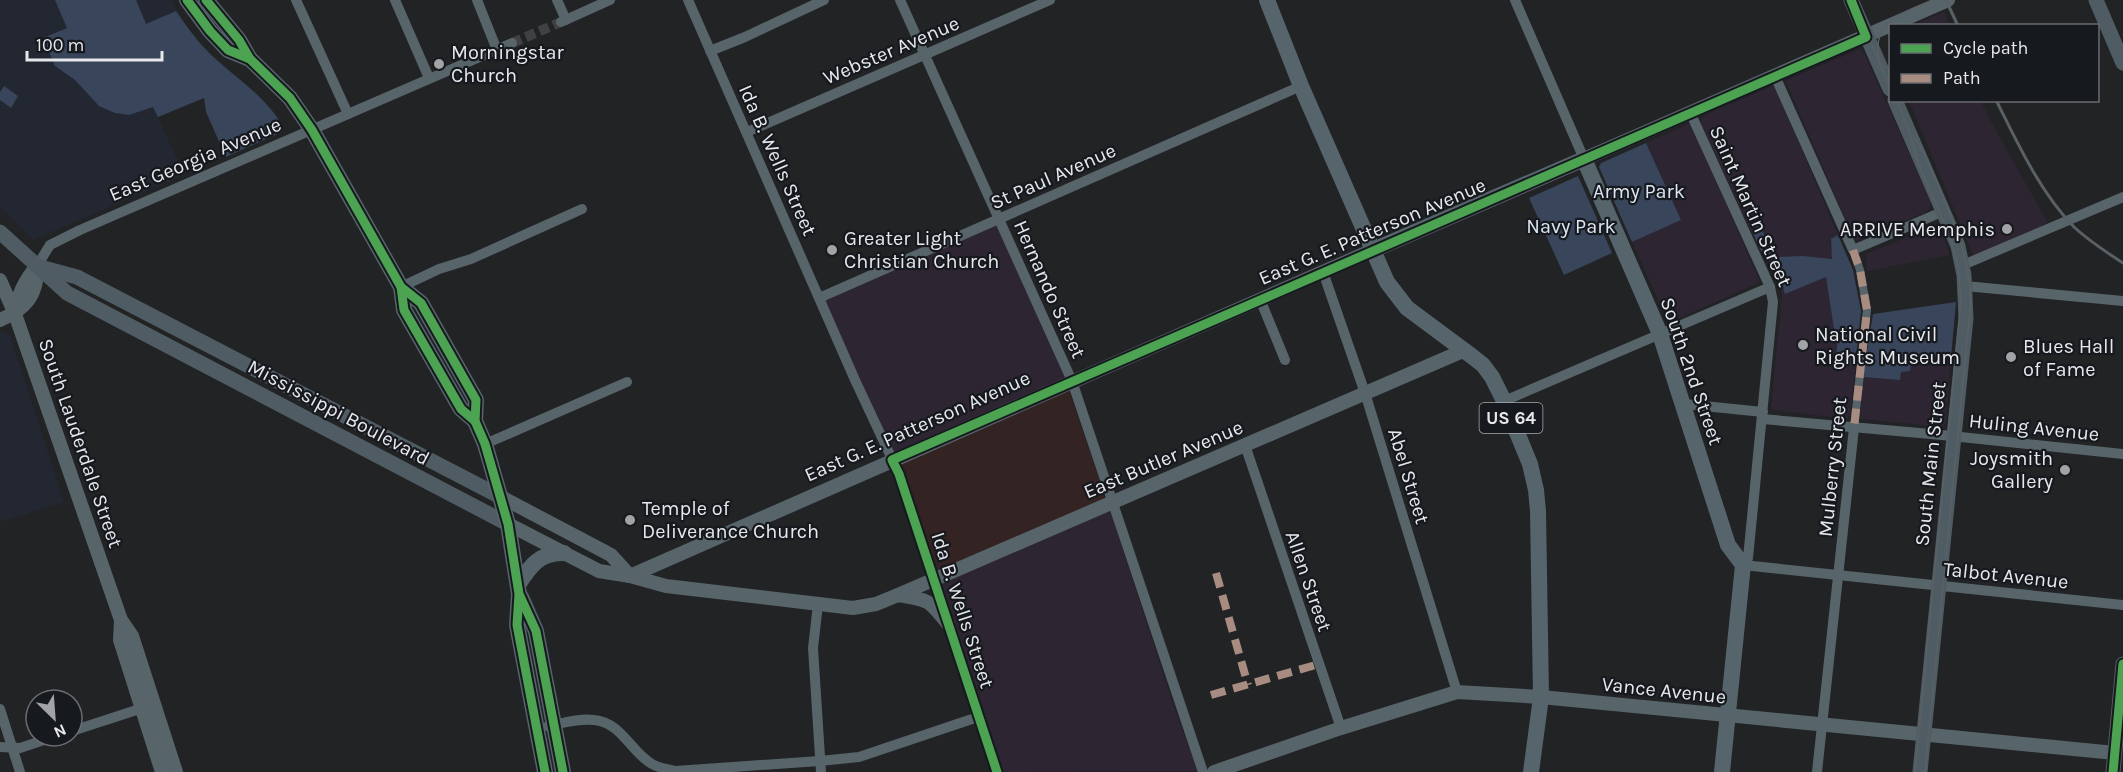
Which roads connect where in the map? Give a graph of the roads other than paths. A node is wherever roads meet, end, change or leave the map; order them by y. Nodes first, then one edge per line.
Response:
1 (187, 0) edge
2 (206, 0) edge
3 (297, 0) edge
4 (395, 0) edge
5 (477, 0) edge
6 (557, 0) edge
7 (610, 0) edge
8 (688, 0) edge
9 (824, 0) edge
10 (900, 0) edge
11 (1050, 0) edge
12 (1267, 0) edge
13 (1515, 0) edge
14 (1851, 0) edge
15 (1948, 0) edge
16 (2096, 0) edge
17 (1895, 24) edge
18 (1889, 27) edge
19 (1866, 37) junction
20 (512, 43) tunnel mouth
21 (497, 50) junction
22 (710, 51) junction
23 (924, 55) junction
24 (250, 60) junction
25 (2123, 63) edge
26 (1774, 76) junction
27 (429, 78) junction
28 (1301, 86) junction
29 (1889, 87) edge
30 (1896, 102) edge
31 (1690, 112) junction
32 (348, 114) junction
33 (312, 130) junction
34 (747, 132) junction
35 (1584, 159) junction
36 (2123, 197) edge
37 (582, 209) dead end
38 (1944, 211) junction
39 (999, 219) junction
40 (0, 232) edge
41 (1372, 250) junction
42 (1853, 250) junction
43 (1963, 265) junction
44 (37, 266) junction
45 (1323, 272) junction
46 (0, 280) edge
47 (1965, 286) junction
48 (401, 287) junction
49 (1770, 287) junction
50 (819, 298) junction
51 (1260, 299) junction
52 (2123, 301) edge
53 (15, 314) junction
54 (0, 320) edge
55 (1660, 333) junction
56 (1464, 350) junction
57 (230, 356) junction
58 (1285, 360) dead end
59 (221, 373) junction
60 (1072, 381) junction
61 (627, 382) dead end
62 (1365, 393) junction
63 (1504, 401) junction
64 (1684, 404) junction
65 (1763, 415) junction
66 (1854, 428) junction
67 (381, 434) junction
68 (1954, 436) junction
69 (484, 444) junction
70 (1245, 445) junction
71 (372, 453) junction
72 (2123, 454) edge
73 (892, 460) junction
74 (501, 497) junction
75 (1112, 502) junction
76 (508, 524) junction
77 (564, 553) junction
78 (1743, 565) junction
79 (1839, 574) junction
80 (630, 576) junction
81 (934, 579) junction
82 (1939, 586) junction
83 (518, 589) junction
84 (898, 595) junction
85 (818, 604) junction
86 (876, 604) joint
87 (2123, 605) edge
88 (948, 624) junction
89 (2123, 664) edge
90 (1457, 692) junction
91 (1541, 697) junction
92 (148, 707) junction
93 (0, 709) edge
94 (1728, 716) junction
95 (978, 717) junction
96 (554, 725) junction
97 (1822, 725) junction
98 (84, 727) edge
99 (1341, 728) junction
100 (537, 729) junction
101 (1924, 735) junction
102 (24, 746) edge
103 (0, 747) edge
104 (12, 747) junction
105 (2119, 754) edge
106 (820, 767) edge
107 (647, 768) edge
108 (20, 772) edge
109 (162, 772) edge
110 (176, 772) edge
111 (545, 772) edge
112 (563, 772) edge
113 (996, 772) edge
114 (1203, 772) edge
115 (1214, 772) edge
116 (1531, 772) edge
117 (1722, 772) edge
118 (1817, 772) edge
119 (1920, 772) edge
120 (2113, 772) edge

1 - 24 main road
2 - 24 main road
3 - 32 street
4 - 27 street
5 - 21 street
6 - 7 street
8 - 22 street, Ida B. Wells Street
9 - 22 street
10 - 23 street, Hernando Street
11 - 23 street, Webster Avenue
12 - 28 main road, US 64
13 - 35 street, South 2nd Street
14 - 19 main road
15 - 17 street, East G. E. Patterson Avenue
16 - 25 main road
18 - 19 street, East G. E. Patterson Avenue
19 - 26 street, East G. E. Patterson Avenue
19 - 29 main road
20 - 21 street, East Georgia Avenue
21 - 27 street, East Georgia Avenue
22 - 34 street, Ida B. Wells Street
23 - 34 street, Webster Avenue
23 - 39 street, Hernando Street
24 - 33 main road
26 - 31 street, East G. E. Patterson Avenue
26 - 42 street, Mulberry Street
27 - 32 street, East Georgia Avenue
28 - 39 street, St Paul Avenue
28 - 41 main road, US 64
30 - 38 main road, South Main Street
31 - 35 street, East G. E. Patterson Avenue
31 - 49 street, Saint Martin Street
32 - 33 street, East Georgia Avenue
33 - 44 street, East Georgia Avenue
33 - 48 main road
34 - 50 street, Ida B. Wells Street
35 - 41 main road, East G. E. Patterson Avenue
35 - 55 main road, South 2nd Street
36 - 43 street
37 - 48 street
38 - 42 street
38 - 43 main road, South Main Street
39 - 50 street, St Paul Avenue
39 - 60 street, Hernando Street
40 - 44 main road, Mississippi Boulevard
41 - 45 street, East G. E. Patterson Avenue
41 - 56 main road, US 64
42 - 66 street, Mulberry Street
43 - 47 main road, South Main Street
44 - 53 street, East Georgia Avenue
44 - 57 main road, Mississippi Boulevard
44 - 59 main road, Mississippi Boulevard
45 - 51 street, East G. E. Patterson Avenue
45 - 62 street, Abel Street
46 - 53 street, South Lauderdale Street
47 - 52 street
47 - 68 main road, South Main Street
48 - 69 main road
49 - 55 street
49 - 65 street, Saint Martin Street
50 - 73 street, Ida B. Wells Street
51 - 58 street
51 - 60 street, East G. E. Patterson Avenue
53 - 54 street, East Georgia Avenue
53 - 92 street, South Lauderdale Street
55 - 63 street
55 - 64 main road, South 2nd Street
56 - 62 street, East Butler Avenue
56 - 63 main road, US 64
57 - 59 main road
57 - 67 main road, Mississippi Boulevard
59 - 71 main road, Mississippi Boulevard
60 - 73 street, East G. E. Patterson Avenue
60 - 75 street, Hernando Street
61 - 69 street
62 - 70 street, East Butler Avenue
62 - 90 street, Abel Street
63 - 91 main road, US 64
64 - 65 street, Huling Avenue
64 - 78 main road, South 2nd Street
65 - 66 street, Huling Avenue
65 - 78 street, Saint Martin Street
66 - 68 street, Huling Avenue
66 - 79 street, Mulberry Street
67 - 71 main road
67 - 74 main road, Mississippi Boulevard
68 - 72 street, Huling Avenue
68 - 82 main road, South Main Street
69 - 74 main road
70 - 75 street, East Butler Avenue
70 - 99 street, Allen Street
71 - 76 main road, Mississippi Boulevard
73 - 80 street, East G. E. Patterson Avenue
73 - 81 street, Ida B. Wells Street
74 - 76 main road
74 - 80 street, Mississippi Boulevard
75 - 81 street, East Butler Avenue
75 - 114 street, Hernando Street
76 - 77 street, Mississippi Boulevard
76 - 83 main road
77 - 80 street, Mississippi Boulevard
77 - 83 main road
78 - 79 street, Talbot Avenue
78 - 94 main road
79 - 82 street, Talbot Avenue
79 - 97 street, Mulberry Street
80 - 85 street, Mississippi Boulevard
81 - 84 street, East Butler Avenue
81 - 88 street, Ida B. Wells Street
82 - 87 street, Talbot Avenue
82 - 101 main road, South Main Street
83 - 96 main road
83 - 100 main road
84 - 86 street, East Butler Avenue
84 - 88 street
85 - 86 street, Mississippi Boulevard
85 - 106 street
88 - 95 street, Ida B. Wells Street
89 - 105 main road
90 - 91 street, Vance Avenue
90 - 99 street, Vance Avenue
91 - 94 street, Vance Avenue
91 - 116 main road, US 64
92 - 98 street
92 - 109 street, South Lauderdale Street
92 - 110 street, South Lauderdale Street
93 - 104 street
94 - 97 street, Vance Avenue
94 - 117 main road
95 - 106 street
95 - 113 street, Ida B. Wells Street
96 - 100 street
96 - 107 street
96 - 112 main road
97 - 101 street, Vance Avenue
97 - 118 street, Mulberry Street
99 - 115 street, Vance Avenue
100 - 111 main road
101 - 105 street, Vance Avenue
101 - 119 main road, South Main Street
102 - 104 street
103 - 104 street
104 - 108 street
105 - 120 main road
106 - 107 street

